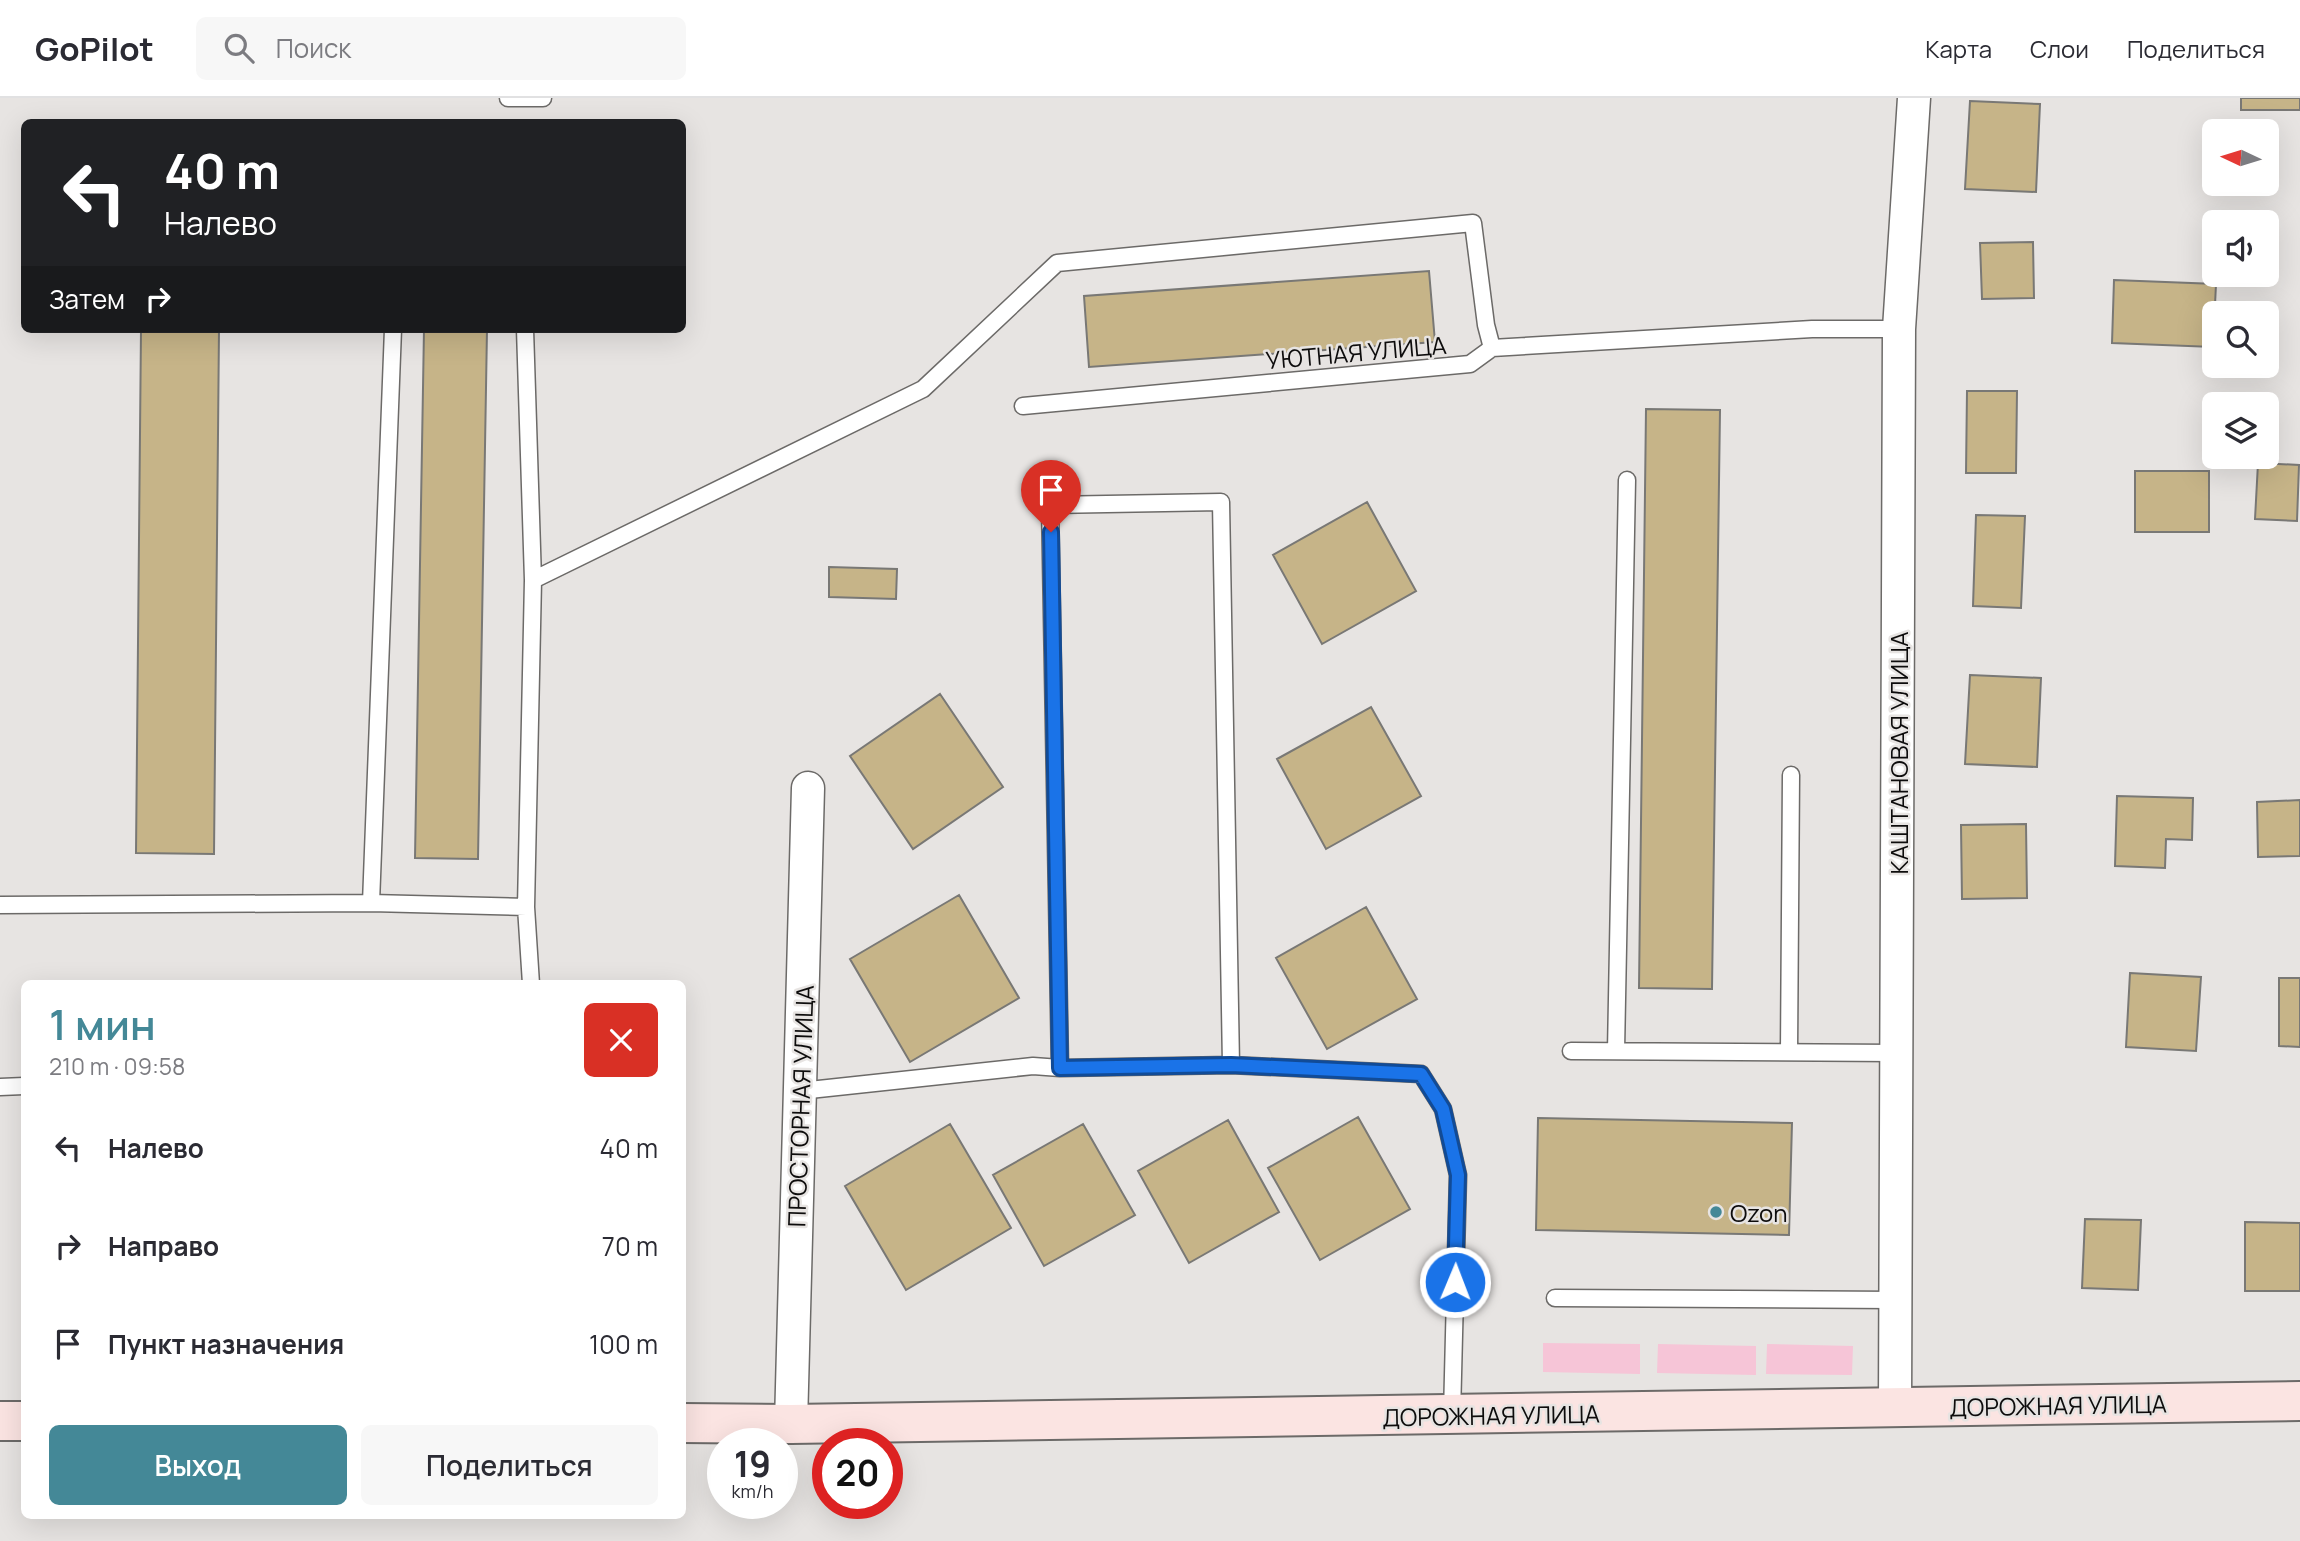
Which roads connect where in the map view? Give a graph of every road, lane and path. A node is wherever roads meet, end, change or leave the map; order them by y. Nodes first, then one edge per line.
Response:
1 (508, 98) edge
2 (543, 98) edge
3 (1914, 98) edge
4 (1899, 329) junction
5 (393, 333) edge
6 (525, 333) edge
7 (1492, 348) junction
8 (1023, 406) dead end
9 (1627, 480) dead end
10 (533, 580) junction
11 (1791, 775) dead end
12 (808, 788) dead end
13 (371, 903) junction
14 (0, 905) edge
15 (526, 907) junction
16 (531, 980) edge
17 (1571, 1051) dead end
18 (1616, 1051) junction
19 (1789, 1052) junction
20 (1897, 1053) junction
21 (1231, 1065) junction
22 (1060, 1068) junction
23 (21, 1086) edge
24 (0, 1087) edge
25 (800, 1091) junction
26 (1555, 1298) dead end
27 (1896, 1300) junction
28 (2300, 1401) edge
29 (1895, 1408) junction
30 (1452, 1415) junction
31 (0, 1421) edge
32 (21, 1421) edge
33 (686, 1423) edge
34 (790, 1424) junction

1 - 2 lane
3 - 4 street, КАШТАНОВАЯ УЛИЦА
4 - 7 lane, УЮТНАЯ УЛИЦА
4 - 20 street, КАШТАНОВАЯ УЛИЦА
5 - 13 lane
6 - 10 lane
7 - 8 lane, УЮТНАЯ УЛИЦА
7 - 10 lane
9 - 18 lane
10 - 15 lane
11 - 19 lane
12 - 25 street, ПРОСТОРНАЯ УЛИЦА
13 - 14 lane
13 - 15 lane
15 - 16 lane
17 - 18 lane
18 - 19 lane
19 - 20 lane
20 - 27 street, КАШТАНОВАЯ УЛИЦА
21 - 22 lane
21 - 22 lane
21 - 30 lane
22 - 25 lane
23 - 24 lane
25 - 34 street, ПРОСТОРНАЯ УЛИЦА
26 - 27 lane
27 - 29 street, КАШТАНОВАЯ УЛИЦА
28 - 29 street, ДОРОЖНАЯ УЛИЦА
29 - 30 street, ДОРОЖНАЯ УЛИЦА
30 - 34 street, ДОРОЖНАЯ УЛИЦА
31 - 32 street
33 - 34 street, ДОРОЖНАЯ УЛИЦА

